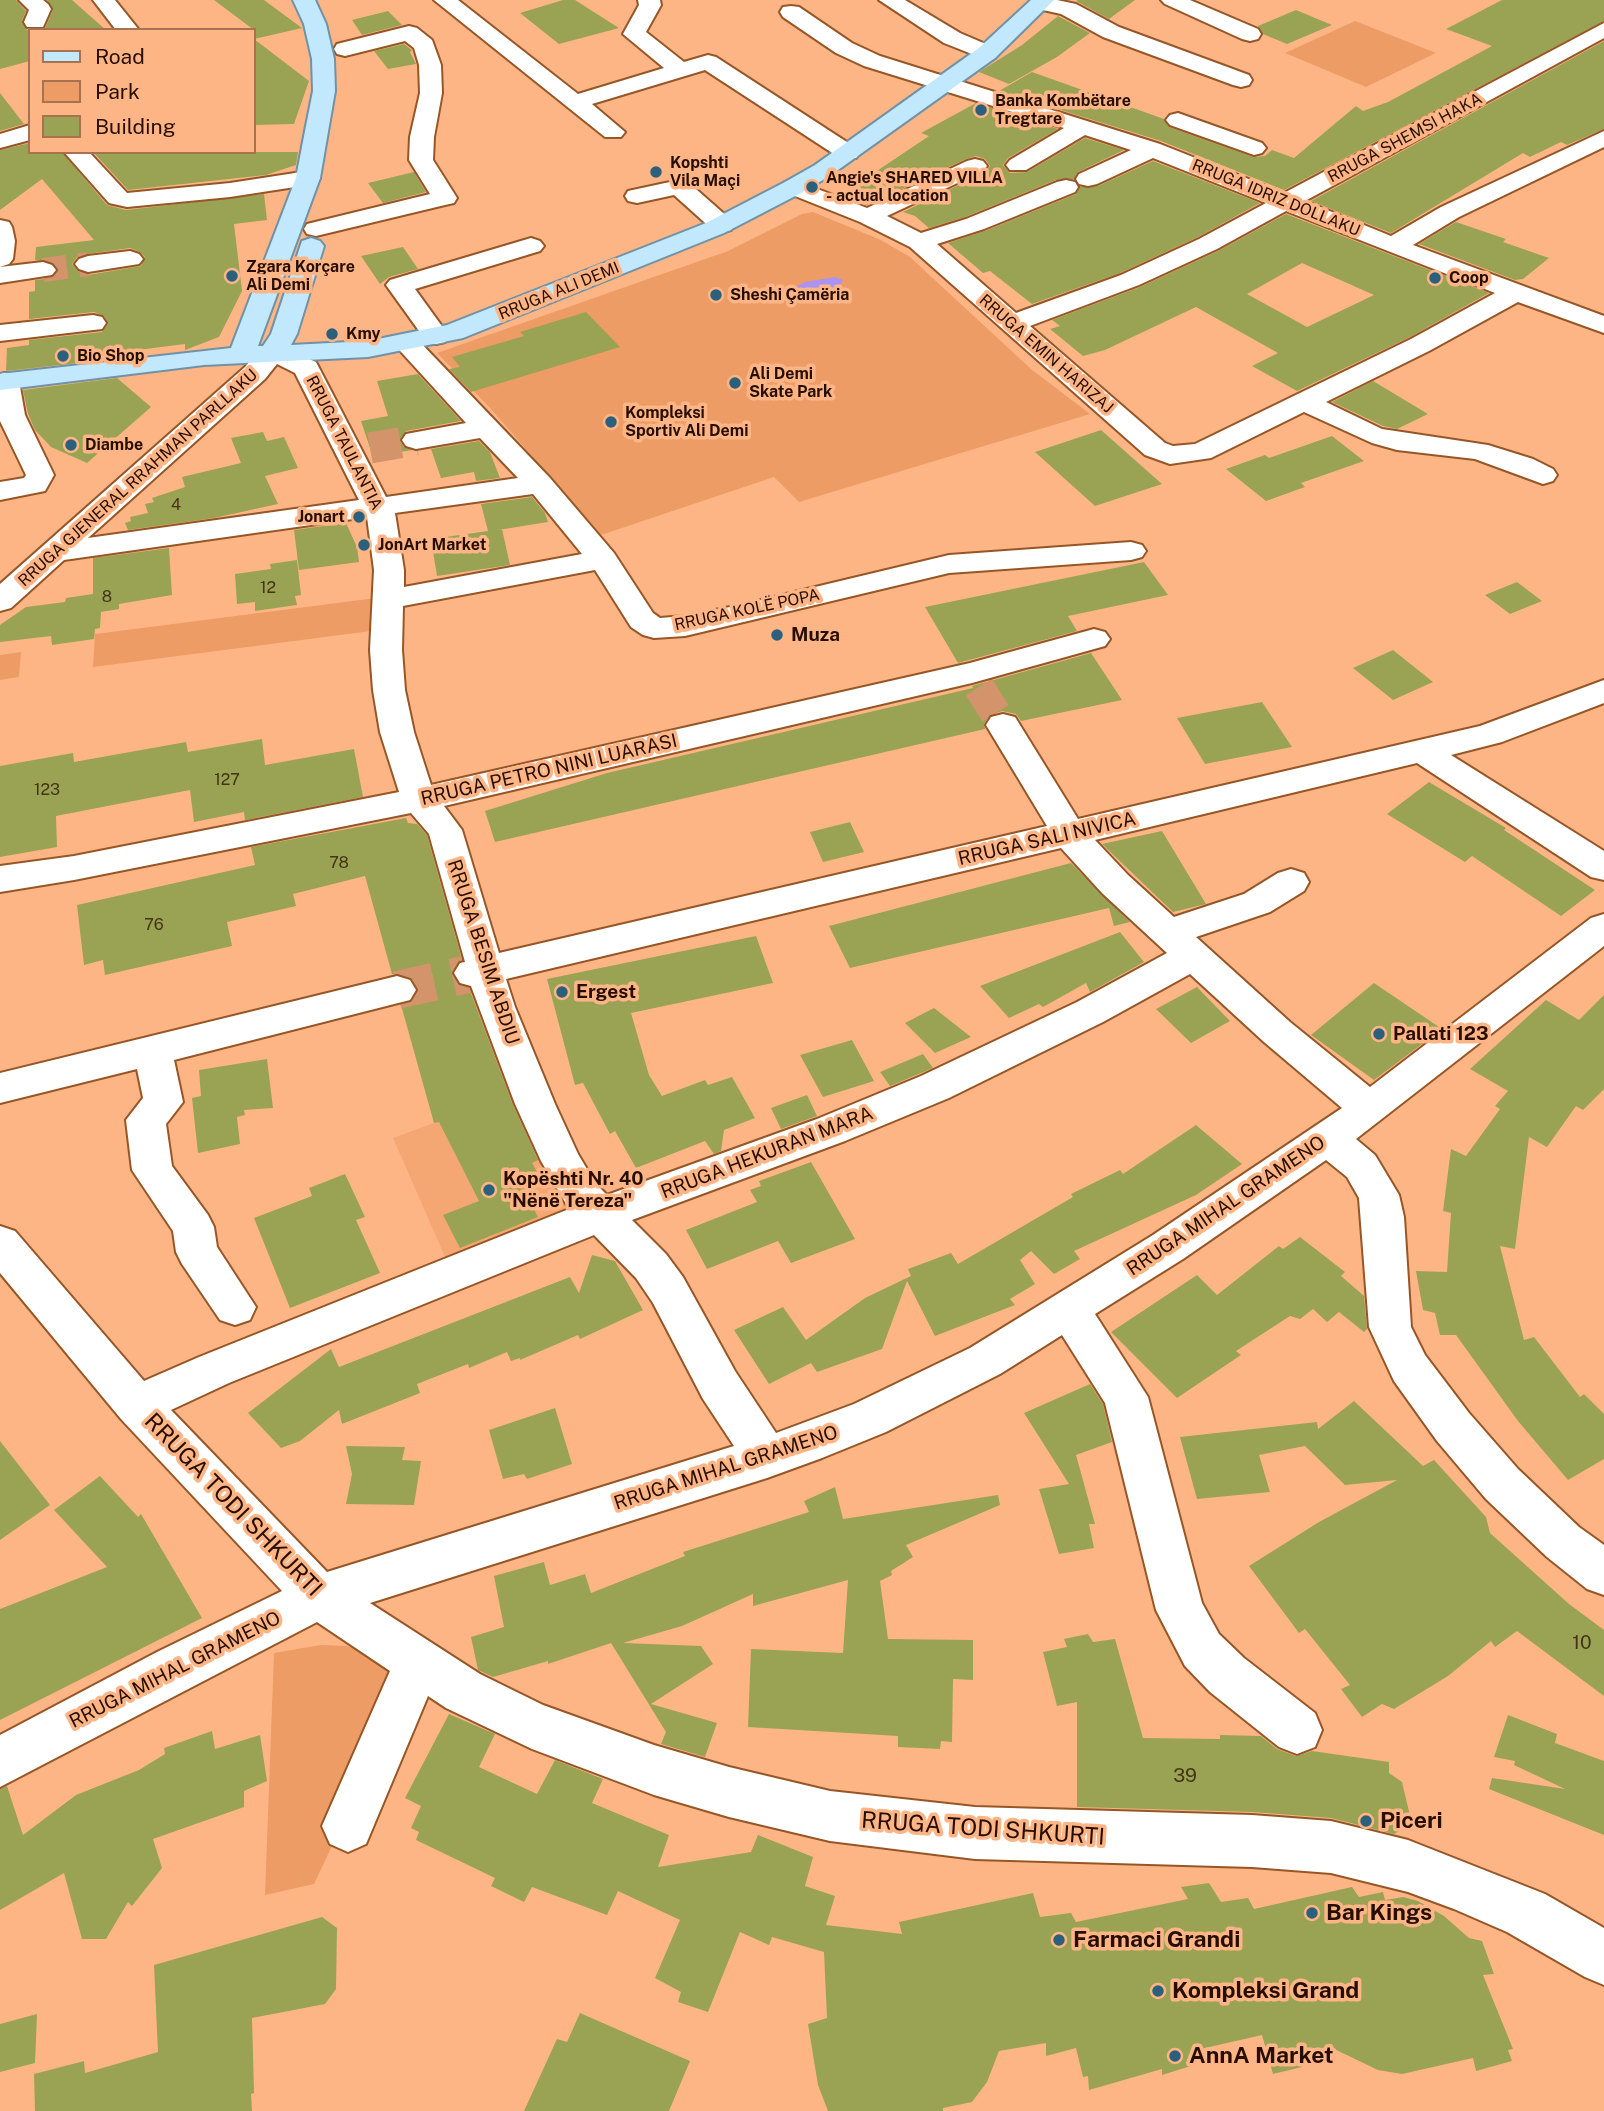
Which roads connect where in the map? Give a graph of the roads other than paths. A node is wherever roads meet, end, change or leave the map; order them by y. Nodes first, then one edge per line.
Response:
1 (30, 0) edge
2 (104, 0) edge
3 (304, 0) edge
4 (328, 0) edge
5 (445, 0) edge
6 (649, 0) edge
7 (890, 0) edge
8 (1172, 0) edge
9 (1042, 1) edge
10 (791, 12) dead end
11 (35, 22) dead end
12 (126, 28) edge
13 (1604, 29) edge
14 (1250, 34) dead end
15 (987, 53) junction
16 (346, 67) junction
17 (680, 70) junction
18 (1241, 80) dead end
19 (944, 83) junction
20 (575, 102) junction
21 (343, 114) dead end
22 (1178, 120) dead end
23 (1084, 126) junction
24 (613, 132) dead end
25 (1209, 132) junction
26 (28, 133) edge
27 (1604, 138) edge
28 (0, 141) edge
29 (1254, 148) dead end
30 (848, 153) junction
31 (1162, 153) junction
32 (78, 154) edge
33 (1018, 164) dead end
34 (975, 166) dead end
35 (308, 178) junction
36 (794, 187) junction
37 (637, 196) dead end
38 (1287, 201) junction
39 (325, 203) dead end
40 (869, 217) junction
41 (722, 225) junction
42 (0, 227) edge
43 (316, 229) junction
44 (919, 242) junction
45 (531, 246) dead end
46 (1393, 246) junction
47 (130, 259) dead end
48 (0, 260) edge
49 (88, 264) tunnel mouth
50 (43, 270) tunnel mouth
51 (0, 275) edge
52 (1518, 291) junction
53 (93, 323) dead end
54 (1010, 324) junction
55 (1604, 325) edge
56 (0, 333) edge
57 (436, 336) junction
58 (406, 343) junction
59 (273, 352) junction
60 (242, 354) junction
61 (2, 382) edge
62 (1303, 401) junction
63 (487, 428) junction
64 (416, 440) tunnel mouth
65 (29, 449) junction
66 (0, 452) edge
67 (1543, 475) dead end
68 (540, 484) junction
69 (0, 491) edge
70 (377, 506) junction
71 (1131, 551) dead end
72 (54, 552) junction
73 (603, 559) junction
74 (0, 572) edge
75 (388, 599) junction
76 (0, 601) edge
77 (1094, 639) dead end
78 (1604, 691) edge
79 (1003, 725) tunnel mouth
80 (1422, 751) junction
81 (418, 800) junction
82 (1069, 834) junction
83 (1604, 868) edge
84 (0, 879) edge
85 (1291, 882) dead end
86 (1604, 927) edge
87 (1180, 945) junction
88 (479, 972) junction
89 (397, 990) tunnel mouth
90 (153, 1049) junction
91 (0, 1088) edge
92 (1370, 1109) junction
93 (1327, 1139) junction
94 (602, 1214) junction
95 (0, 1243) edge
96 (235, 1307) dead end
97 (1069, 1310) junction
98 (137, 1405) junction
99 (767, 1458) junction
100 (1604, 1573) edge
101 (320, 1598) junction
102 (418, 1663) junction
103 (1297, 1730) dead end
104 (0, 1762) edge
105 (348, 1826) dead end
106 (1604, 1958) edge

1 - 11 street
2 - 12 street
3 - 35 main road
4 - 16 main road
5 - 20 street
6 - 17 street
7 - 15 street
8 - 14 street
9 - 15 main road, RRUGA ALI DEMI
9 - 18 street
10 - 19 street, RRUGA IDRIZ DOLLAKU
13 - 38 street, RRUGA SHEMSI HAKA
15 - 19 main road, RRUGA ALI DEMI
16 - 21 main road
16 - 43 street
17 - 20 street
17 - 30 street
19 - 23 street, RRUGA IDRIZ DOLLAKU
19 - 30 main road, RRUGA ALI DEMI
20 - 24 street
22 - 25 street
23 - 31 street, RRUGA IDRIZ DOLLAKU
23 - 33 street
25 - 29 street
25 - 31 street
26 - 28 street
27 - 46 street
30 - 36 main road, RRUGA ALI DEMI
31 - 38 street, RRUGA IDRIZ DOLLAKU
31 - 44 street
32 - 35 street
34 - 40 street
35 - 60 main road
36 - 40 street, RRUGA EMIN HARIZAJ
36 - 41 main road, RRUGA ALI DEMI
37 - 41 street
38 - 46 street, RRUGA IDRIZ DOLLAKU
38 - 54 street, RRUGA SHEMSI HAKA
39 - 43 main road
40 - 44 street, RRUGA EMIN HARIZAJ
41 - 57 main road, RRUGA ALI DEMI
42 - 48 street
43 - 59 main road
44 - 54 street, RRUGA EMIN HARIZAJ
45 - 57 street
46 - 52 street, RRUGA IDRIZ DOLLAKU
47 - 49 street
50 - 51 street
52 - 55 street, RRUGA IDRIZ DOLLAKU
52 - 62 street, RRUGA EMIN HARIZAJ
53 - 56 street
54 - 62 street, RRUGA EMIN HARIZAJ
57 - 58 main road, RRUGA ALI DEMI
58 - 59 main road, RRUGA ALI DEMI
58 - 63 street, RRUGA KOLË POPA
59 - 60 main road, RRUGA ALI DEMI
59 - 70 street, RRUGA TAULANTIA
59 - 72 street, RRUGA GJENERAL RRAHMAN PARLLAKU
60 - 61 main road, RRUGA ALI DEMI
60 - 74 street, RRUGA GJENERAL RRAHMAN PARLLAKU
61 - 65 street
62 - 67 street
63 - 64 street
63 - 68 street, RRUGA KOLË POPA
65 - 66 street
65 - 69 street
68 - 70 street
68 - 73 street, RRUGA KOLË POPA
70 - 72 street
70 - 75 street, RRUGA TAULANTIA
71 - 73 street, RRUGA KOLË POPA
72 - 76 street, RRUGA GJENERAL RRAHMAN PARLLAKU
73 - 75 street
75 - 81 street, RRUGA TAULANTIA
77 - 81 street, RRUGA PETRO NINI LUARASI
78 - 80 street, RRUGA SALI NIVICA
79 - 82 street
80 - 82 street, RRUGA SALI NIVICA
80 - 83 street
81 - 84 street, RRUGA PETRO NINI LUARASI
81 - 88 street, RRUGA BESIM ABDIU
82 - 87 street
82 - 88 street, RRUGA SALI NIVICA
85 - 87 street, RRUGA HEKURAN MARA
86 - 92 street, RRUGA MIHAL GRAMENO
87 - 92 street
87 - 94 street, RRUGA HEKURAN MARA
88 - 94 street, RRUGA BESIM ABDIU
89 - 90 street
90 - 91 street
90 - 96 street
92 - 93 street, RRUGA MIHAL GRAMENO
93 - 97 street, RRUGA MIHAL GRAMENO
93 - 100 street
94 - 98 street, RRUGA HEKURAN MARA
94 - 99 street, RRUGA BESIM ABDIU
95 - 98 street, RRUGA TODI SHKURTI
97 - 99 street, RRUGA MIHAL GRAMENO
97 - 103 street
98 - 101 street, RRUGA TODI SHKURTI
99 - 101 street, RRUGA MIHAL GRAMENO
101 - 102 street, RRUGA TODI SHKURTI
101 - 104 street, RRUGA MIHAL GRAMENO
102 - 105 street
102 - 106 street, RRUGA TODI SHKURTI

